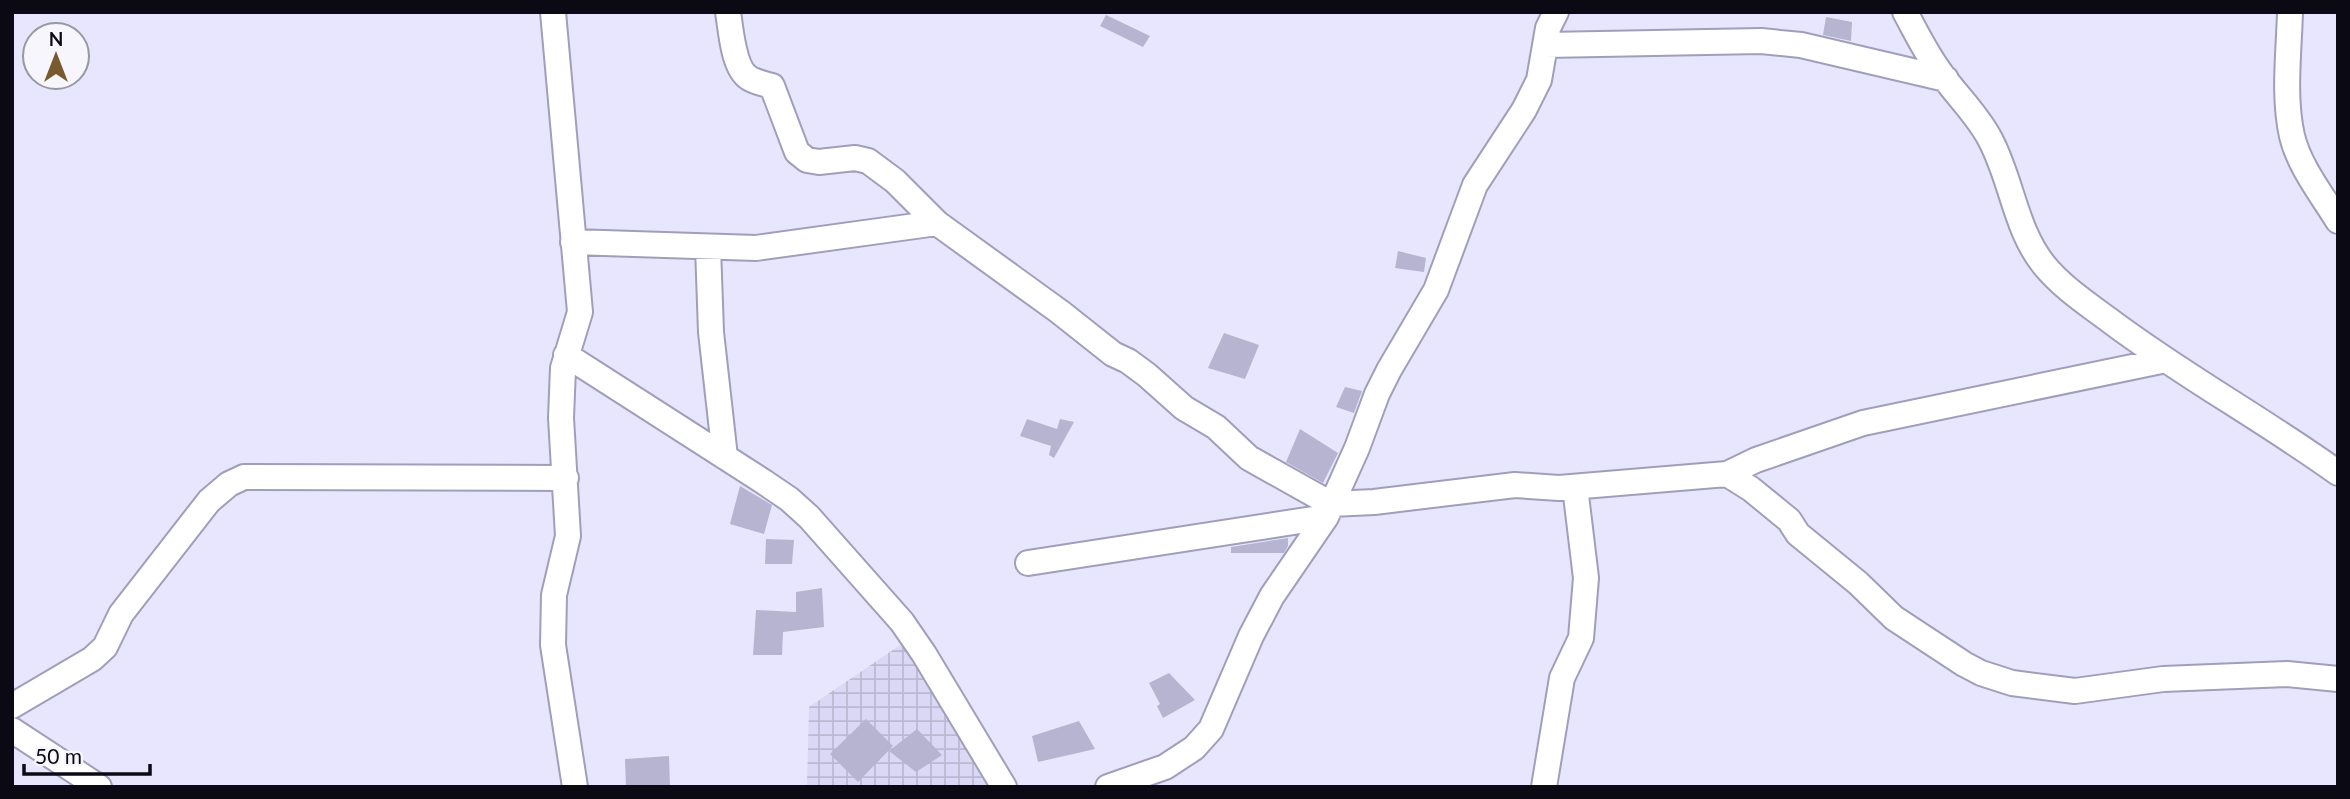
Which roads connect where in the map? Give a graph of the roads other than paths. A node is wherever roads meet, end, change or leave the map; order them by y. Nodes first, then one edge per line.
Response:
1 (553, 12) edge
2 (728, 12) edge
3 (1556, 12) edge
4 (1905, 12) edge
5 (2290, 12) edge
6 (1546, 45) junction
7 (1946, 79) junction
8 (2338, 221) edge
9 (937, 223) junction
10 (573, 242) junction
11 (708, 247) junction
12 (566, 355) junction
13 (2166, 360) junction
14 (725, 457) junction
15 (2334, 466) edge
16 (1727, 474) junction
17 (566, 478) junction
18 (1575, 487) junction
19 (1328, 511) junction
20 (1028, 563) dead end
21 (2338, 679) edge
22 (12, 706) edge
23 (12, 730) edge
24 (99, 787) edge
25 (575, 787) edge
26 (1004, 787) edge
27 (1108, 787) edge
28 (1544, 787) edge

1 - 10 street
2 - 9 street
3 - 6 street
4 - 7 street
5 - 8 street
6 - 7 street
6 - 19 street
7 - 13 street
9 - 11 street
9 - 19 street
10 - 11 street
10 - 12 street
11 - 14 street
12 - 14 street
12 - 17 street
13 - 15 street
13 - 16 street
14 - 26 street
16 - 18 street
16 - 21 street
17 - 22 street
17 - 25 street
18 - 19 street
18 - 28 street
19 - 20 street
19 - 27 street
23 - 24 street

